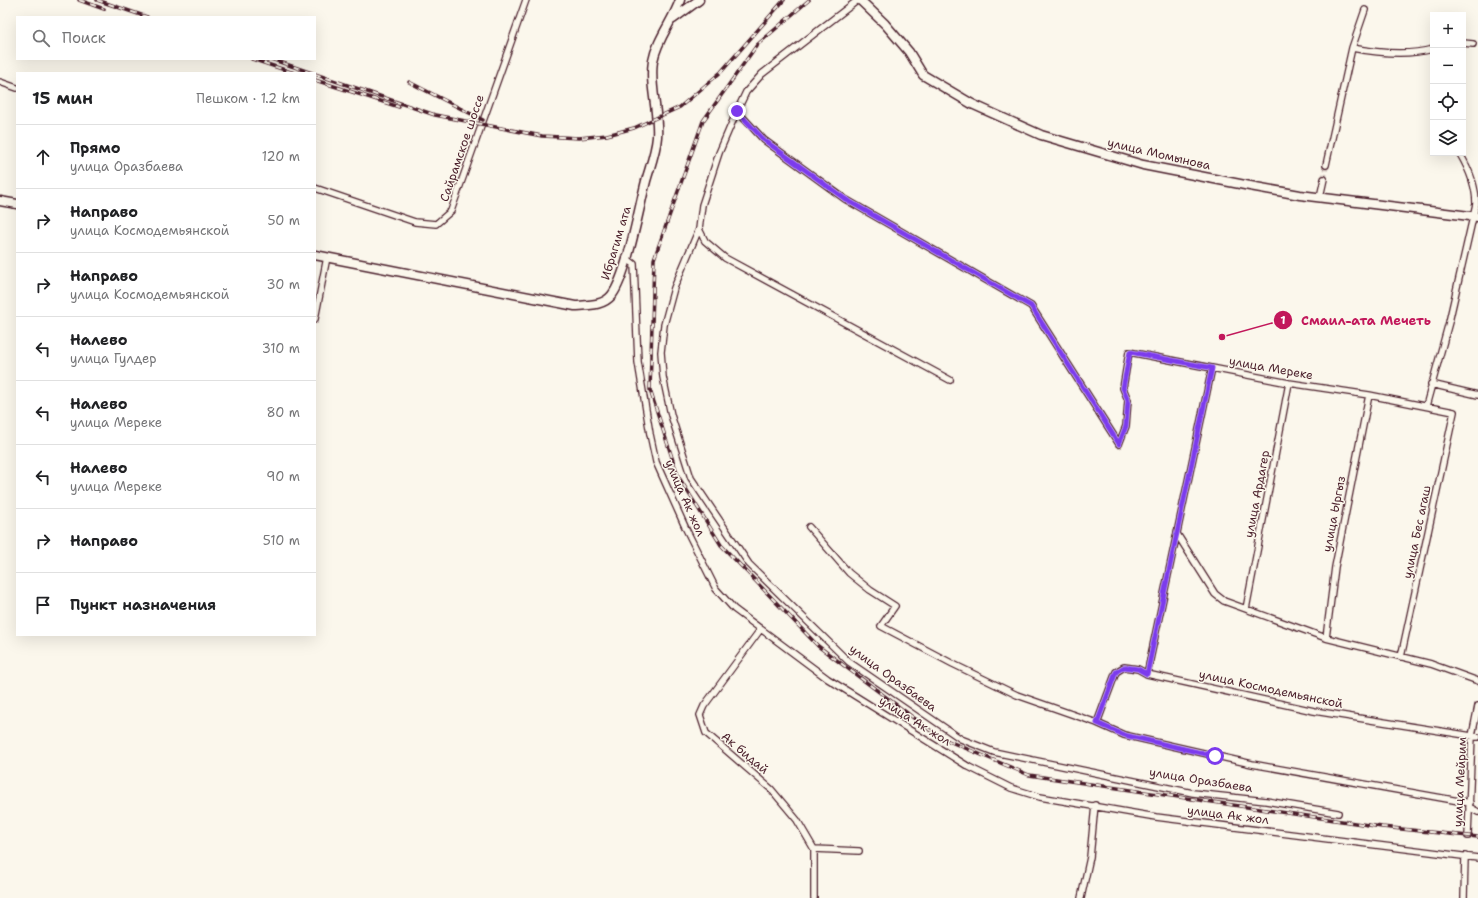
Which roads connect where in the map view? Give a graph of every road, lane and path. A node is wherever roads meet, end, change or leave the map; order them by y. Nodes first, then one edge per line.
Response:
1 (526, 0) edge
2 (680, 0) edge
3 (700, 0) edge
4 (859, 0) edge
5 (1365, 10) dead end
6 (672, 19) junction
7 (1466, 43) edge
8 (1473, 44) dead end
9 (1352, 48) junction
10 (1430, 50) edge
11 (0, 82) edge
12 (16, 88) edge
13 (737, 111) junction
14 (1461, 156) edge
15 (1326, 165) tunnel mouth
16 (1324, 178) tunnel mouth
17 (316, 188) edge
18 (1320, 197) junction
19 (0, 201) edge
20 (16, 204) edge
21 (1475, 217) edge
22 (699, 229) junction
23 (316, 255) edge
24 (327, 257) junction
25 (626, 258) junction
26 (316, 314) edge
27 (1212, 368) junction
28 (950, 380) dead end
29 (1288, 383) junction
30 (1430, 384) junction
31 (1369, 395) junction
32 (1478, 395) edge
33 (1426, 406) junction
34 (1454, 412) joint
35 (808, 527) dead end
36 (1177, 534) junction
37 (1246, 609) junction
38 (760, 630) junction
39 (1326, 638) junction
40 (1401, 657) junction
41 (1147, 674) junction
42 (1478, 681) edge
43 (1478, 706) edge
44 (1097, 723) junction
45 (1475, 736) edge
46 (1094, 805) junction
47 (1469, 805) junction
48 (1478, 812) edge
49 (1338, 813) dead end
50 (1468, 836) dead end
51 (814, 849) junction
52 (859, 851) dead end
53 (1465, 856) junction
54 (1478, 858) edge
55 (814, 898) edge
56 (1081, 898) edge
57 (1464, 898) edge

1 - 17 street, Сайрамское шоссе
2 - 6 main road, Ибрагим ата
3 - 6 main road
4 - 13 street, улица Оразбаева
4 - 18 main road, улица Момынова
5 - 9 street
6 - 25 main road, Ибрагим ата
7 - 8 street
9 - 10 street
9 - 15 street
11 - 12 street
13 - 22 street, улица Оразбаева
13 - 27 street, улица Мереке
14 - 21 street
16 - 18 street
18 - 21 main road, улица Момынова
19 - 20 main road
21 - 30 street
22 - 28 street
22 - 49 street, улица Оразбаева
23 - 24 main road, Ибрагим ата
24 - 25 main road, Ибрагим ата
24 - 26 street
25 - 38 street, улица Ак жол
27 - 29 street, улица Мереке
27 - 36 street
29 - 31 street, улица Мереке
29 - 37 street, улица Ардагер
30 - 32 street
30 - 33 street
31 - 33 street, улица Мереке
31 - 39 street, улица Ыргыз
33 - 34 street, улица Мереке
34 - 40 street, улица Бес агаш
35 - 44 street, улица Оразбаева
36 - 37 street
36 - 41 street
37 - 39 street
38 - 46 street, улица Ак жол
38 - 51 street, Ак бидай
39 - 40 street
40 - 42 street
41 - 44 street, улица Космодемьянской
41 - 45 street, улица Космодемьянской
43 - 45 street, улица Мейрим
44 - 47 street, улица Оразбаева
45 - 47 street, улица Мейрим
46 - 53 street, улица Ак жол
46 - 56 street
47 - 48 street, улица Оразбаева
47 - 50 street, улица Мейрим
51 - 52 street
51 - 55 street
53 - 54 street, улица Ак жол
53 - 57 street

